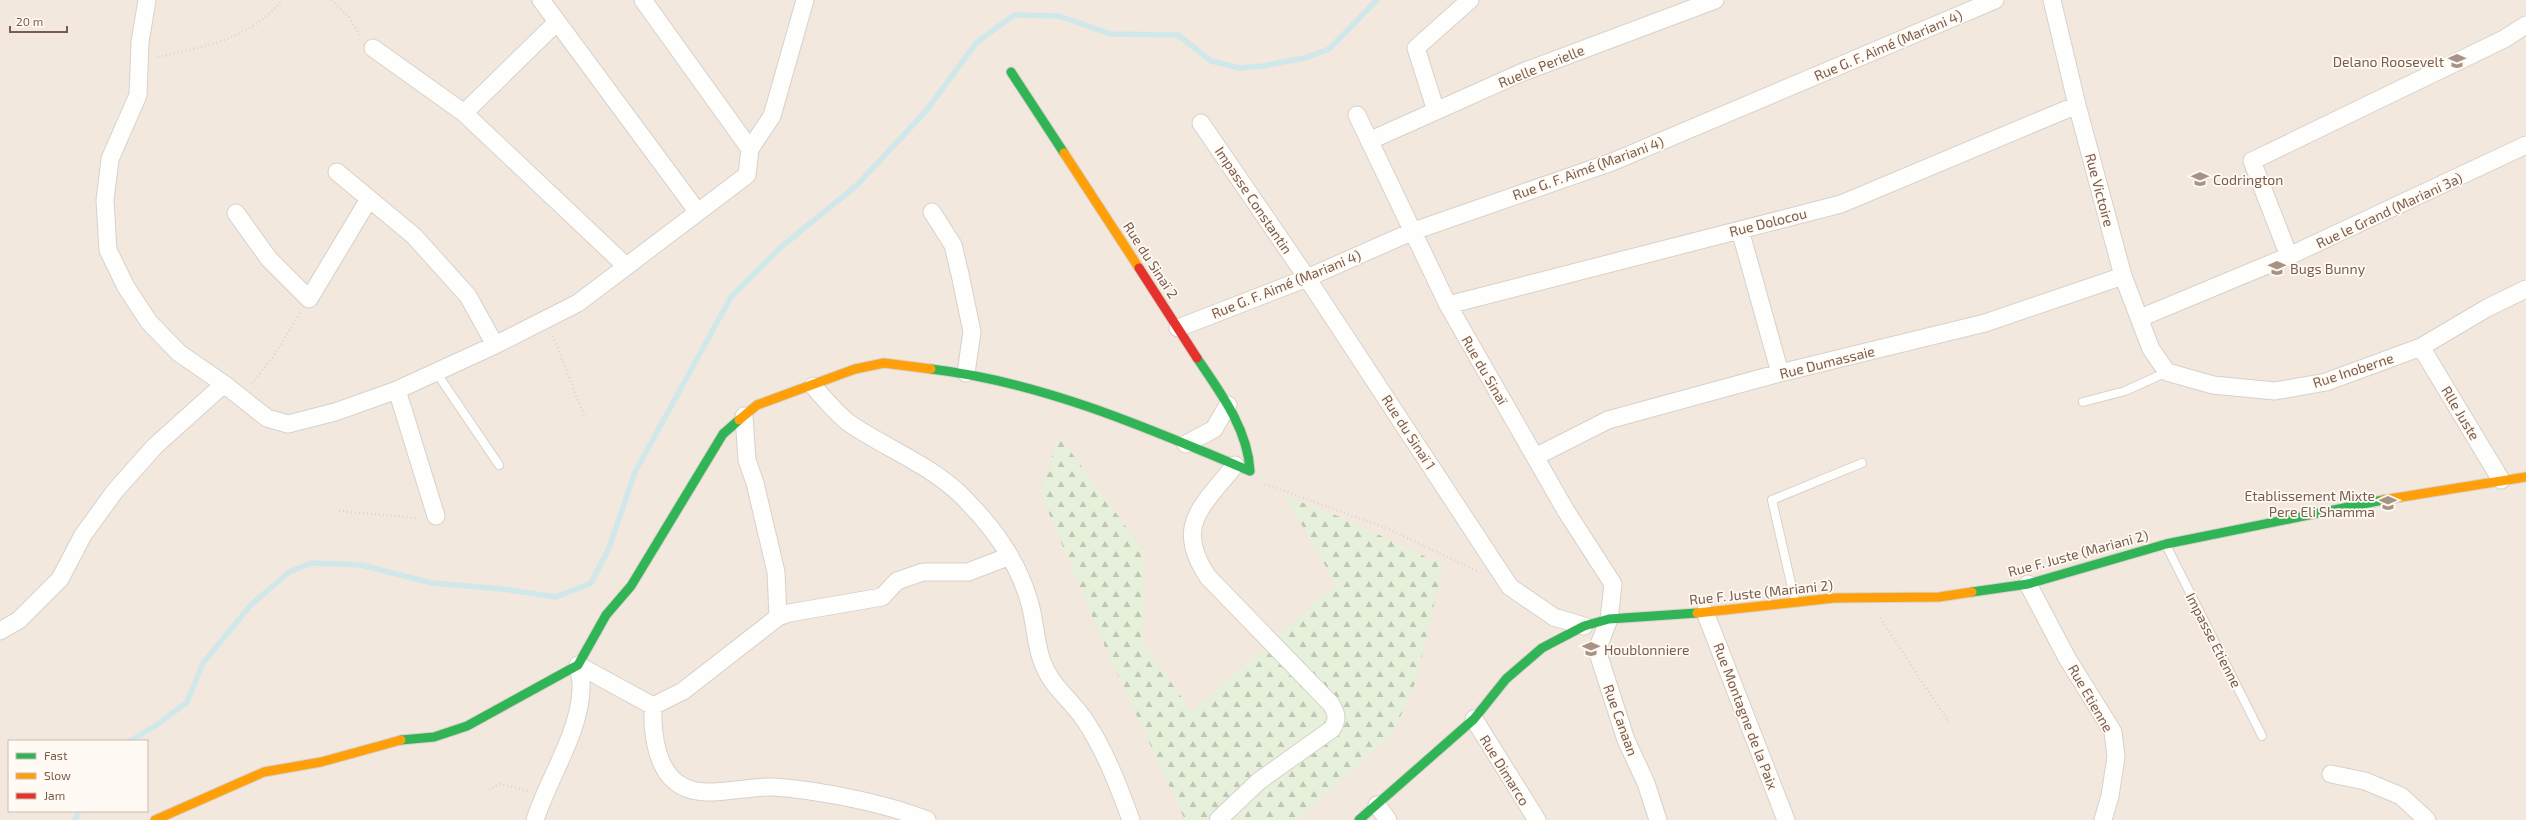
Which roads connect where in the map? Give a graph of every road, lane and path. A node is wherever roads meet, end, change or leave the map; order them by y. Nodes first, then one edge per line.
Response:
1 (147, 0) edge
2 (282, 0) edge
3 (332, 0) edge
4 (541, 0) edge
5 (643, 0) edge
6 (805, 0) edge
7 (1470, 0) edge
8 (1715, 0) edge
9 (1995, 0) edge
10 (2052, 0) edge
11 (557, 22) junction
12 (2526, 24) edge
13 (373, 48) joint
14 (140, 61) junction
15 (1011, 72) dead end
16 (2077, 105) junction
17 (1436, 111) junction
18 (464, 113) junction
19 (1357, 115) dead end
20 (1201, 123) dead end
21 (1371, 140) junction
22 (2526, 145) edge
23 (750, 149) junction
24 (337, 172) dead end
25 (369, 199) junction
26 (697, 211) junction
27 (932, 212) dead end
28 (236, 213) dead end
29 (1740, 230) junction
30 (1412, 232) junction
31 (2289, 256) junction
32 (626, 266) junction
33 (2122, 276) junction
34 (1307, 278) junction
35 (2526, 289) edge
36 (309, 300) junction
37 (1448, 305) junction
38 (2140, 318) junction
39 (546, 319) junction
40 (1178, 328) junction
41 (495, 345) junction
42 (2421, 347) junction
43 (436, 372) junction
44 (2167, 372) junction
45 (966, 373) junction
46 (1780, 373) junction
47 (224, 384) junction
48 (812, 386) junction
49 (397, 390) junction
50 (2083, 402) dead end
51 (1228, 405) junction
52 (744, 416) junction
53 (585, 418) dead end
54 (1186, 444) junction
55 (1535, 457) junction
56 (1862, 463) dead end
57 (499, 465) dead end
58 (1243, 468) junction
59 (2526, 477) edge
60 (2501, 480) junction
61 (339, 511) dead end
62 (436, 516) joint
63 (2166, 544) junction
64 (1010, 556) junction
65 (1482, 574) dead end
66 (2028, 584) junction
67 (1867, 597) junction
68 (1796, 602) junction
69 (1705, 612) junction
70 (778, 617) junction
71 (1609, 619) junction
72 (1584, 626) junction
73 (0, 631) edge
74 (578, 665) junction
75 (653, 706) junction
76 (1474, 719) junction
77 (1950, 724) dead end
78 (2262, 736) dead end
79 (2331, 774) dead end
80 (489, 790) dead end
81 (543, 795) junction
82 (1377, 805) junction
83 (155, 820) edge
84 (535, 820) edge
85 (927, 820) edge
86 (1131, 820) edge
87 (1218, 820) edge
88 (1359, 820) edge
89 (1388, 820) edge
90 (1537, 820) edge
91 (1658, 820) edge
92 (1786, 820) edge
93 (2103, 820) edge
94 (2427, 820) edge

1 - 14 street
2 - 14 path
3 - 13 path
4 - 11 street
5 - 23 street
6 - 23 street
7 - 17 street
8 - 17 street, Ruelle Perielle
9 - 30 street, Rue G. F. Aimé (Mariani 4)
10 - 16 street, Rue Victoire
11 - 18 street
11 - 26 street
12 - 31 street
13 - 18 street
14 - 47 street
15 - 40 street, Rue du Sinaï 2
16 - 29 street, Rue Dolocou
16 - 33 street, Rue Victoire
17 - 21 street, Ruelle Perielle
18 - 32 street
19 - 21 street, Rue du Sinaï
20 - 34 street, Impasse Constantin
21 - 30 street, Rue du Sinaï
22 - 31 street, Rue le Grand (Mariani 3a)
23 - 26 street
24 - 25 street
25 - 36 street
25 - 41 street
26 - 32 street
27 - 45 street
28 - 36 street
29 - 37 street, Rue Dolocou
29 - 46 street
30 - 34 street, Rue G. F. Aimé (Mariani 4)
30 - 37 street, Rue du Sinaï
31 - 38 street, Rue le Grand (Mariani 3a)
32 - 39 street
33 - 38 street, Rue Victoire
33 - 46 street, Rue Dumassaie
34 - 40 street, Rue G. F. Aimé (Mariani 4)
34 - 72 street, Rue du Sinaï 1
35 - 42 street, Rue Inoberne
36 - 47 path
37 - 55 street, Rue du Sinaï
38 - 44 street, Rue Victoire
39 - 41 street
39 - 53 path
40 - 51 street, Rue du Sinaï 2
41 - 43 street
42 - 44 street, Rue Inoberne
42 - 60 street, Rlle Juste
43 - 49 street
43 - 57 lane
44 - 50 lane
45 - 48 street
45 - 54 street
46 - 55 street, Rue Dumassaie
47 - 49 street
47 - 73 street
48 - 52 street
48 - 64 street
49 - 62 street
51 - 54 street
51 - 58 street, Rue du Sinaï 2
52 - 70 street
52 - 74 street
54 - 58 street
55 - 71 street, Rue du Sinaï
56 - 68 lane
58 - 65 path
58 - 87 street
59 - 60 street, Rue F. Juste (Mariani 2)
60 - 63 street, Rue F. Juste (Mariani 2)
61 - 62 path
63 - 66 street, Rue F. Juste (Mariani 2)
63 - 78 lane, Impasse Etienne
64 - 70 street
64 - 86 street
66 - 67 street, Rue F. Juste (Mariani 2)
66 - 93 street, Rue Etienne
67 - 68 street, Rue F. Juste (Mariani 2)
67 - 77 path
68 - 69 street, Rue F. Juste (Mariani 2)
69 - 71 street, Rue F. Juste (Mariani 2)
69 - 92 street, Rue Montagne de la Paix
70 - 75 street
71 - 72 street, Rue F. Juste (Mariani 2)
71 - 91 street, Rue Canaan
72 - 76 street, Rue F. Juste (Mariani 2)
74 - 75 street
74 - 81 street
74 - 83 street
75 - 85 street
76 - 82 street, Rue F. Juste (Mariani 2)
76 - 90 street, Rue Dimarco
79 - 94 street
80 - 81 path
81 - 84 street
82 - 88 street, Rue F. Juste (Mariani 2)
82 - 89 street

